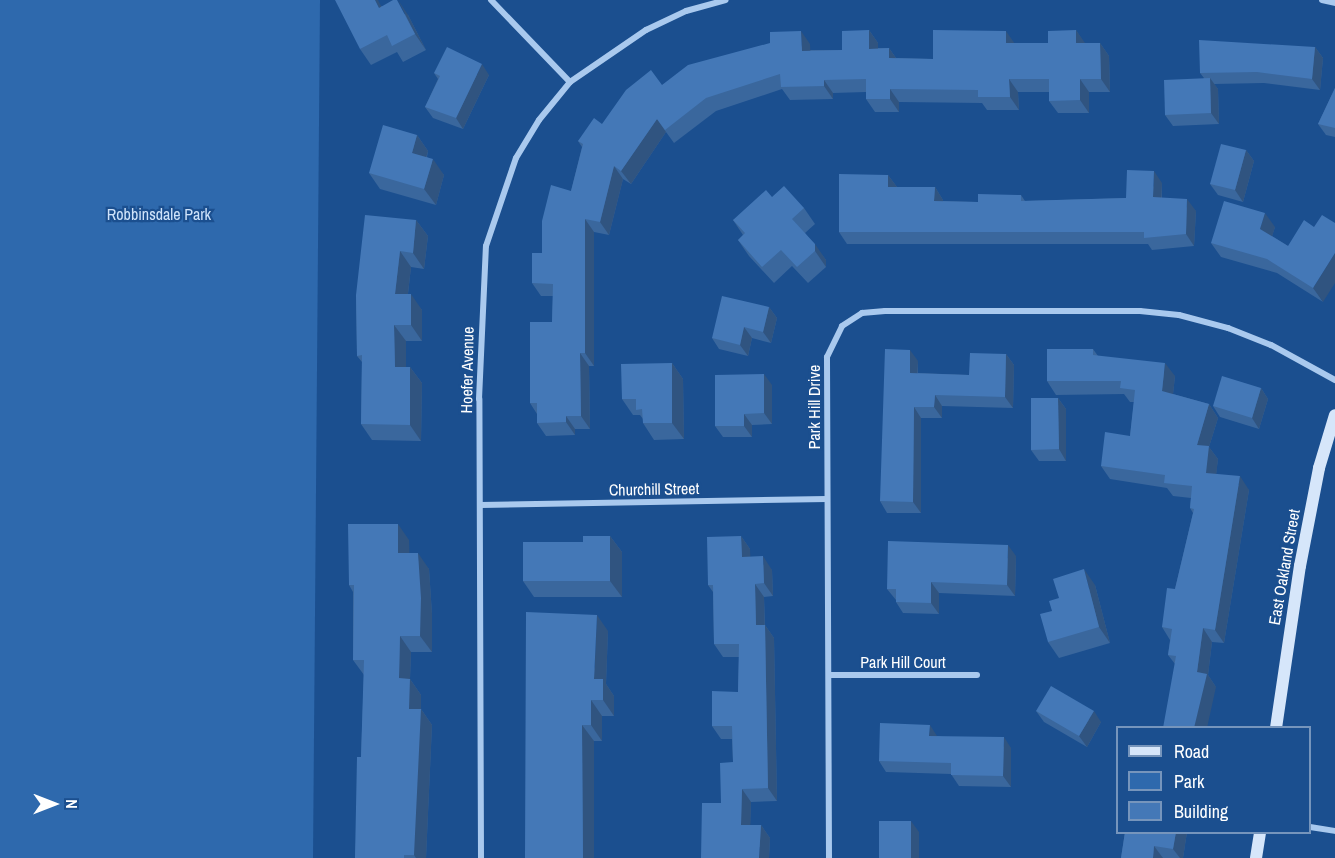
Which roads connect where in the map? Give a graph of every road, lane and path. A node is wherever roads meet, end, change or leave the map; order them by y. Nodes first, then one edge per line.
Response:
1 (491, 0) edge
2 (726, 0) edge
3 (1322, 0) edge
4 (1335, 3) edge
5 (570, 82) junction
6 (1335, 380) edge
7 (1335, 415) edge
8 (827, 499) junction
9 (481, 505) junction
10 (828, 675) junction
11 (977, 675) dead end
12 (1276, 726) edge
13 (1311, 827) edge
14 (1335, 831) edge
15 (1260, 834) edge
16 (481, 858) edge
17 (829, 858) edge
18 (1256, 858) edge

1 - 5 street
2 - 5 street, Hoefer Avenue
3 - 4 street
5 - 9 street, Hoefer Avenue
6 - 8 street, Park Hill Drive
7 - 12 street, East Oakland Street
8 - 9 street, Churchill Street
8 - 10 street, Park Hill Drive
9 - 16 street, Hoefer Avenue
10 - 11 street, Park Hill Court
10 - 17 street, Park Hill Drive
13 - 14 street
15 - 18 street

